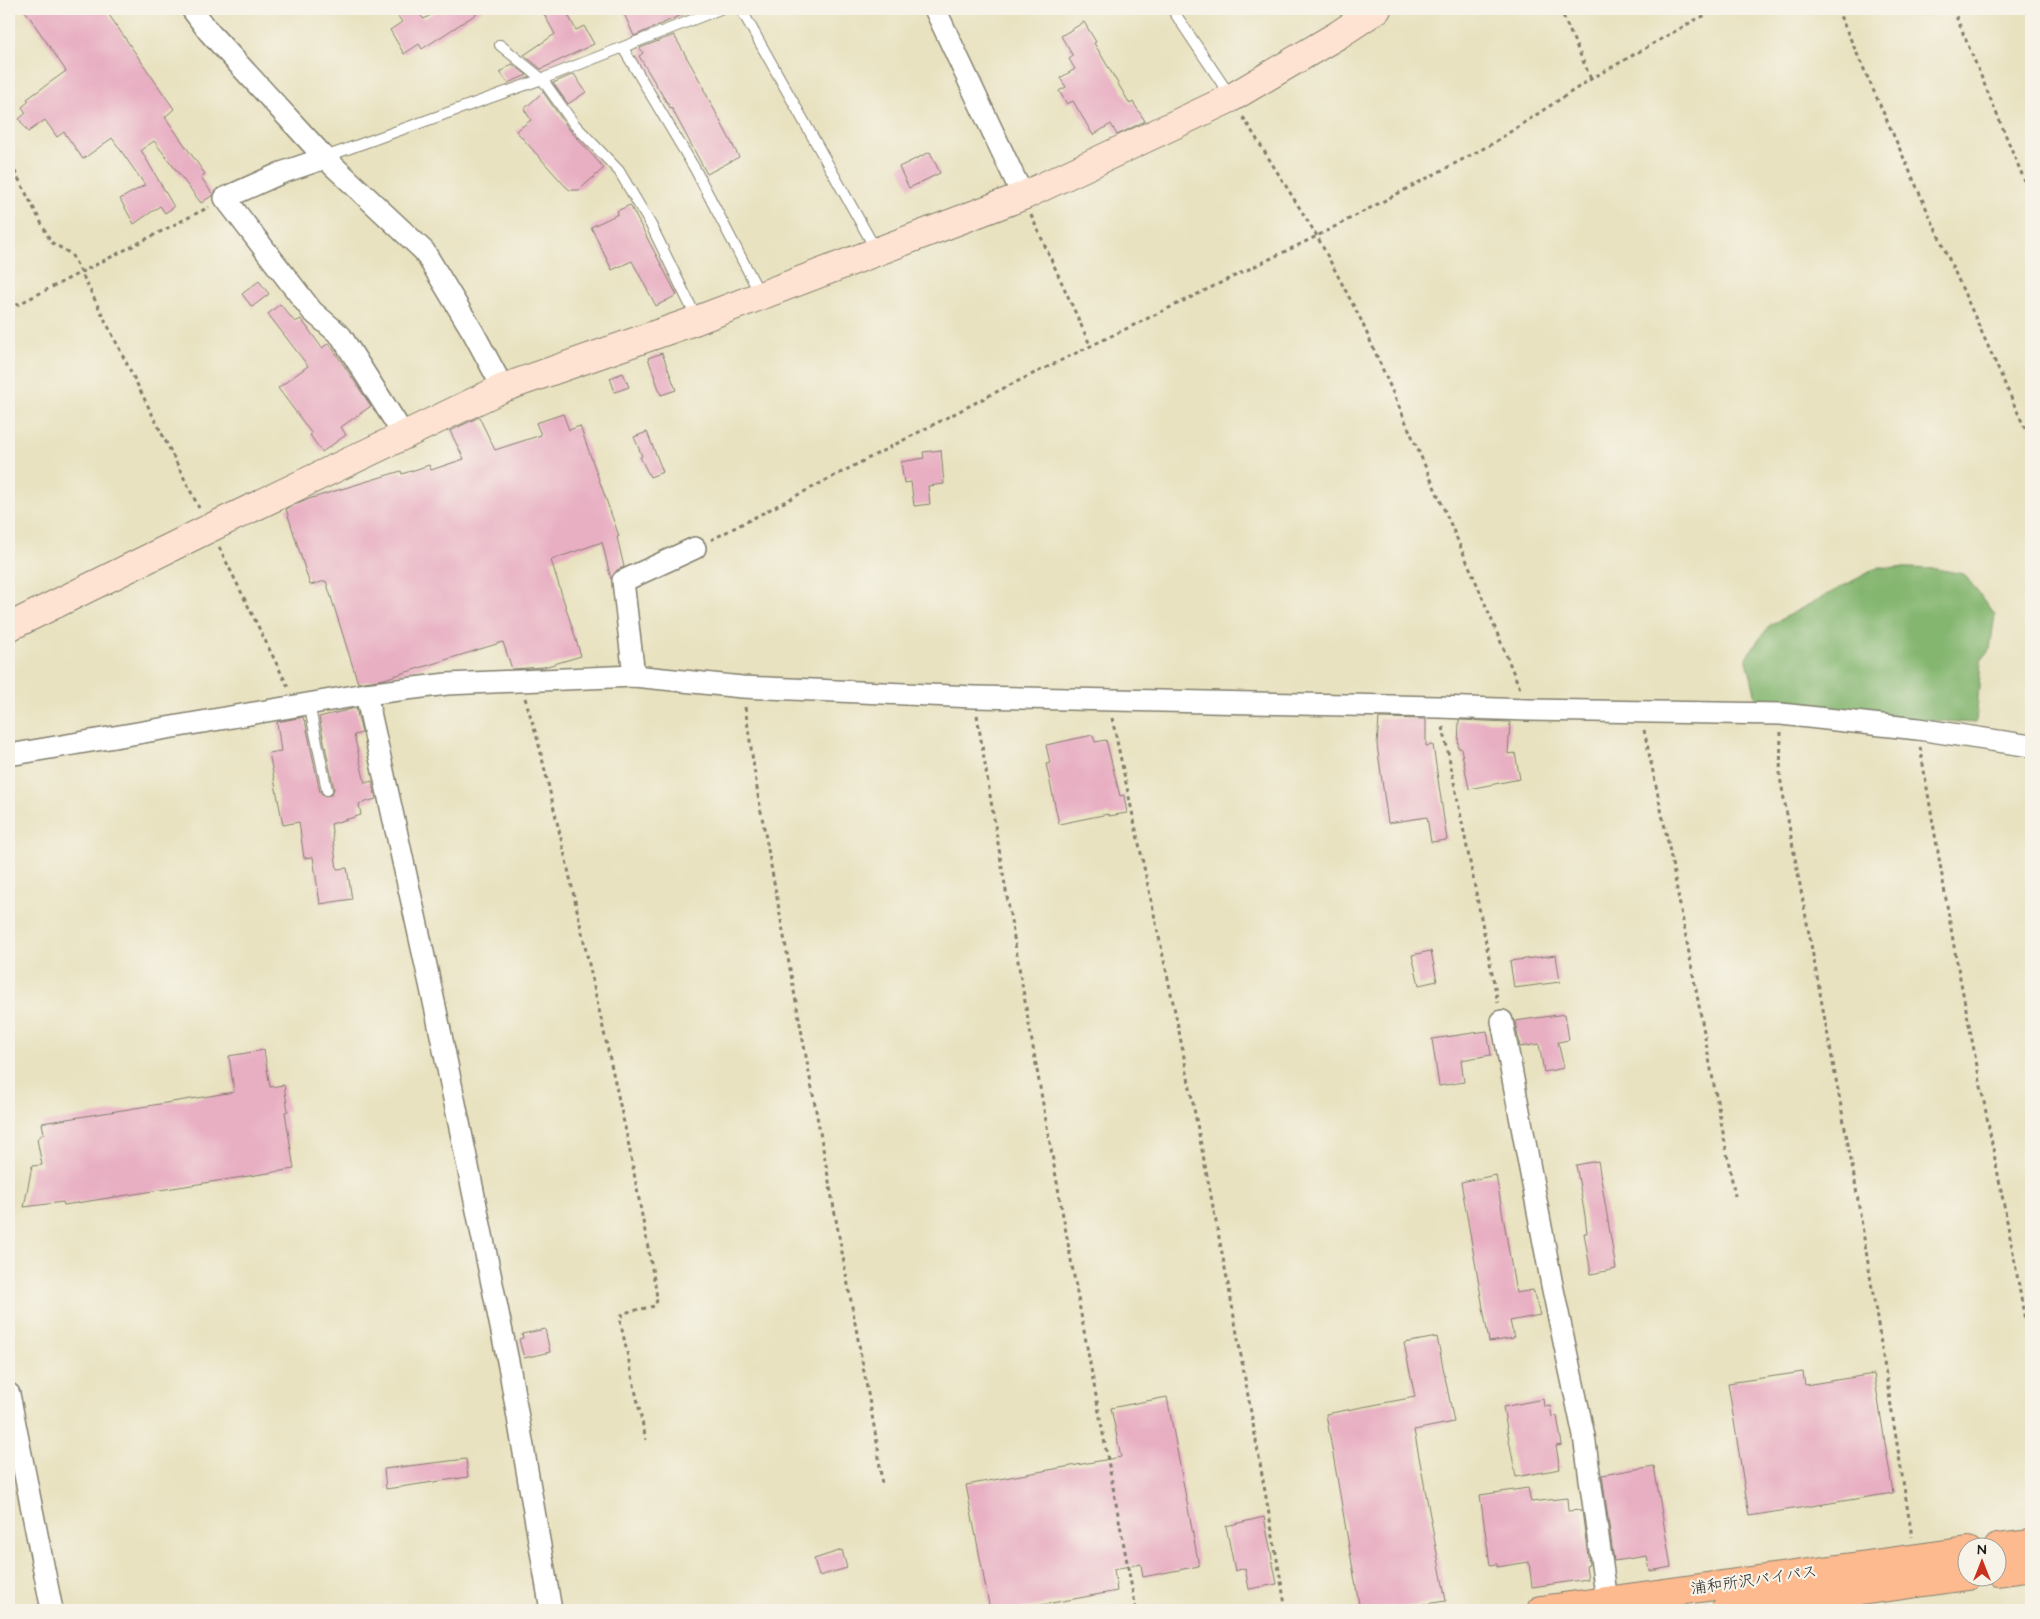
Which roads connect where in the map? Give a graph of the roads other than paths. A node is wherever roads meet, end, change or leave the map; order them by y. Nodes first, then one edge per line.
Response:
1 (192, 9) edge
2 (720, 9) edge
3 (741, 9) edge
4 (935, 9) edge
5 (1172, 9) edge
6 (1377, 9) edge
7 (500, 45) dead end
8 (623, 48) junction
9 (542, 79) junction
10 (1231, 98) junction
11 (325, 158) junction
12 (1023, 196) junction
13 (877, 252) junction
14 (761, 296) junction
15 (697, 320) junction
16 (504, 388) junction
17 (405, 437) junction
18 (695, 548) road end
19 (9, 627) edge
20 (634, 676) junction
21 (366, 694) junction
22 (304, 705) junction
23 (2031, 746) edge
24 (9, 755) edge
25 (327, 790) dead end
26 (1502, 1021) road end
27 (9, 1394) edge
28 (2031, 1544) edge
29 (2008, 1547) edge
30 (1958, 1552) edge
31 (2031, 1567) edge
32 (2008, 1570) edge
33 (1958, 1577) edge
34 (1607, 1601) junction
35 (52, 1610) edge
36 (551, 1610) edge
37 (1541, 1610) edge
38 (1725, 1610) edge

1 - 11 street
2 - 8 lane
3 - 13 lane
4 - 12 street
5 - 10 lane
6 - 10 street
7 - 9 lane
8 - 9 lane
8 - 14 lane
9 - 11 lane
9 - 15 lane
10 - 12 street
11 - 16 street
11 - 17 street
12 - 13 street
13 - 14 street
14 - 15 street
15 - 16 street
16 - 17 street
17 - 19 street
18 - 20 street
20 - 21 street
20 - 23 street
21 - 22 street
21 - 36 street
22 - 24 street
22 - 25 lane
26 - 34 street
27 - 35 street
28 - 29 highway
30 - 34 highway, 浦和所沢バイパス
31 - 32 highway
33 - 38 highway, 浦和所沢バイパス
34 - 37 highway, 浦和所沢バイパス

